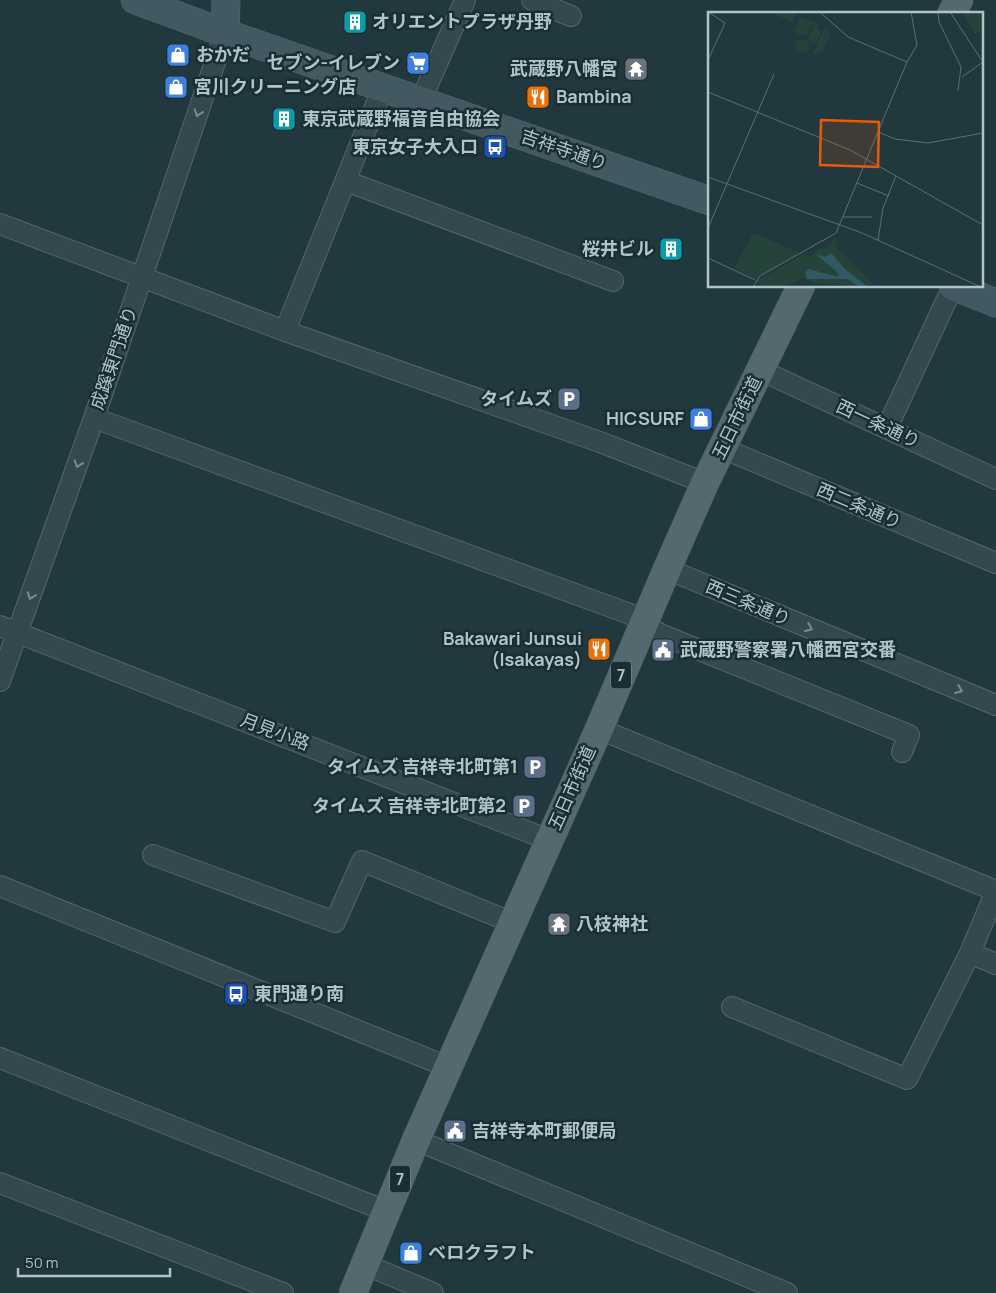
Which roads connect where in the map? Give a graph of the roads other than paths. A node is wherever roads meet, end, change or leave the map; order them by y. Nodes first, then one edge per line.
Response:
1 (135, 0) edge
2 (226, 0) edge
3 (465, 0) edge
4 (532, 0) edge
5 (959, 0) edge
6 (952, 12) edge
7 (571, 16) dead end
8 (225, 33) junction
9 (383, 87) junction
10 (421, 100) junction
11 (346, 181) junction
12 (708, 200) edge
13 (0, 224) edge
14 (141, 278) junction
15 (613, 281) dead end
16 (800, 288) edge
17 (952, 288) edge
18 (958, 288) edge
19 (996, 303) edge
20 (285, 331) junction
21 (760, 370) junction
22 (94, 418) junction
23 (887, 428) junction
24 (722, 448) junction
25 (996, 479) edge
26 (705, 484) junction
27 (996, 563) edge
28 (667, 569) junction
29 (643, 623) junction
30 (9, 629) edge
31 (0, 681) edge
32 (996, 705) edge
33 (599, 729) junction
34 (902, 752) dead end
35 (549, 840) junction
36 (153, 855) dead end
37 (0, 886) edge
38 (511, 922) junction
39 (970, 953) junction
40 (996, 964) edge
41 (732, 1008) dead end
42 (0, 1058) edge
43 (448, 1067) junction
44 (416, 1140) junction
45 (0, 1182) edge
46 (386, 1211) junction
47 (364, 1264) junction
48 (283, 1293) edge
49 (353, 1293) edge
50 (433, 1293) edge
51 (787, 1293) edge

1 - 8 main road, 吉祥寺通り
2 - 8 main road
3 - 10 street
4 - 7 street
5 - 6 main road
8 - 9 main road, 吉祥寺通り
8 -> 14 street, 成蹊東門通り
9 - 10 main road, 吉祥寺通り
9 - 11 street
10 - 12 main road, 吉祥寺通り
11 - 15 street
11 - 20 street
13 - 14 street
14 - 20 street
14 - 22 street, 成蹊東門通り
16 - 21 main road, 五日市街道 / 7
17 - 23 street
18 - 19 main road
20 - 26 street
21 - 23 street, 西一条通り
21 - 24 main road, 五日市街道 / 7
22 - 29 street
22 -> 30 street, 成蹊東門通り
23 - 25 street, 西一条通り
24 - 26 main road, 五日市街道 / 7
24 - 27 street, 西二条通り
26 - 28 main road, 五日市街道 / 7
28 - 29 main road, 五日市街道 / 7
28 -> 32 street, 西三条通り
29 - 33 main road, 五日市街道 / 7
29 - 34 street
30 - 31 street, 成蹊東門通り
30 - 35 street, 月見小路
33 - 35 main road, 五日市街道 / 7
33 - 39 street
35 - 38 main road, 五日市街道 / 7
36 - 38 street
37 - 43 street
38 - 43 main road, 五日市街道 / 7
39 - 40 street
39 - 41 street
42 - 46 street
43 - 44 main road, 五日市街道 / 7
44 - 46 main road, 五日市街道 / 7
44 - 51 street
45 - 48 street
46 - 47 main road, 五日市街道 / 7
47 - 49 main road, 五日市街道 / 7
47 - 50 street

